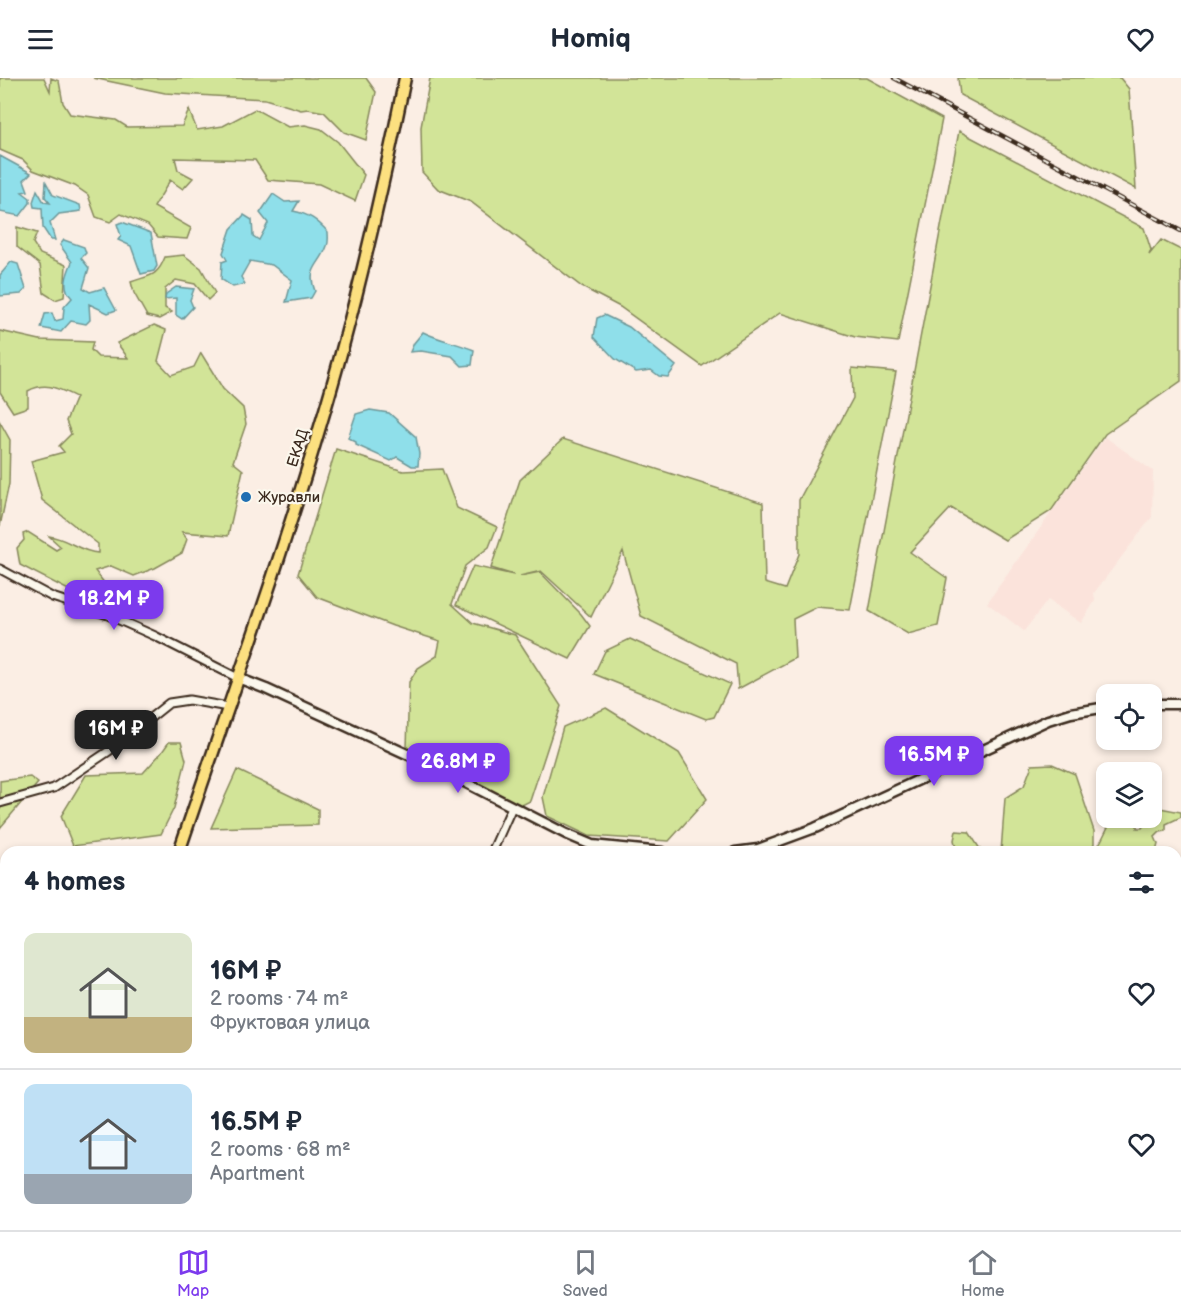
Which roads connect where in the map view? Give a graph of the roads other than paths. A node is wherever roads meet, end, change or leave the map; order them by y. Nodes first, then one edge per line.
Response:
1 (405, 78) edge
2 (0, 569) edge
3 (238, 678) junction
4 (201, 696) dead end
5 (192, 701) junction
6 (1162, 704) edge
7 (1181, 704) edge
8 (228, 707) junction
9 (1096, 709) edge
10 (0, 803) edge
11 (512, 807) junction
12 (181, 846) edge
13 (495, 846) edge
14 (602, 846) edge
15 (768, 846) edge

1 - 3 highway, ЕКАД
2 - 3 street
3 - 8 highway, ЕКАД
3 - 11 street
4 - 5 street
5 - 8 street
5 - 10 street
6 - 7 street
8 - 12 highway, ЕКАД
9 - 15 street
11 - 13 street
11 - 14 street

